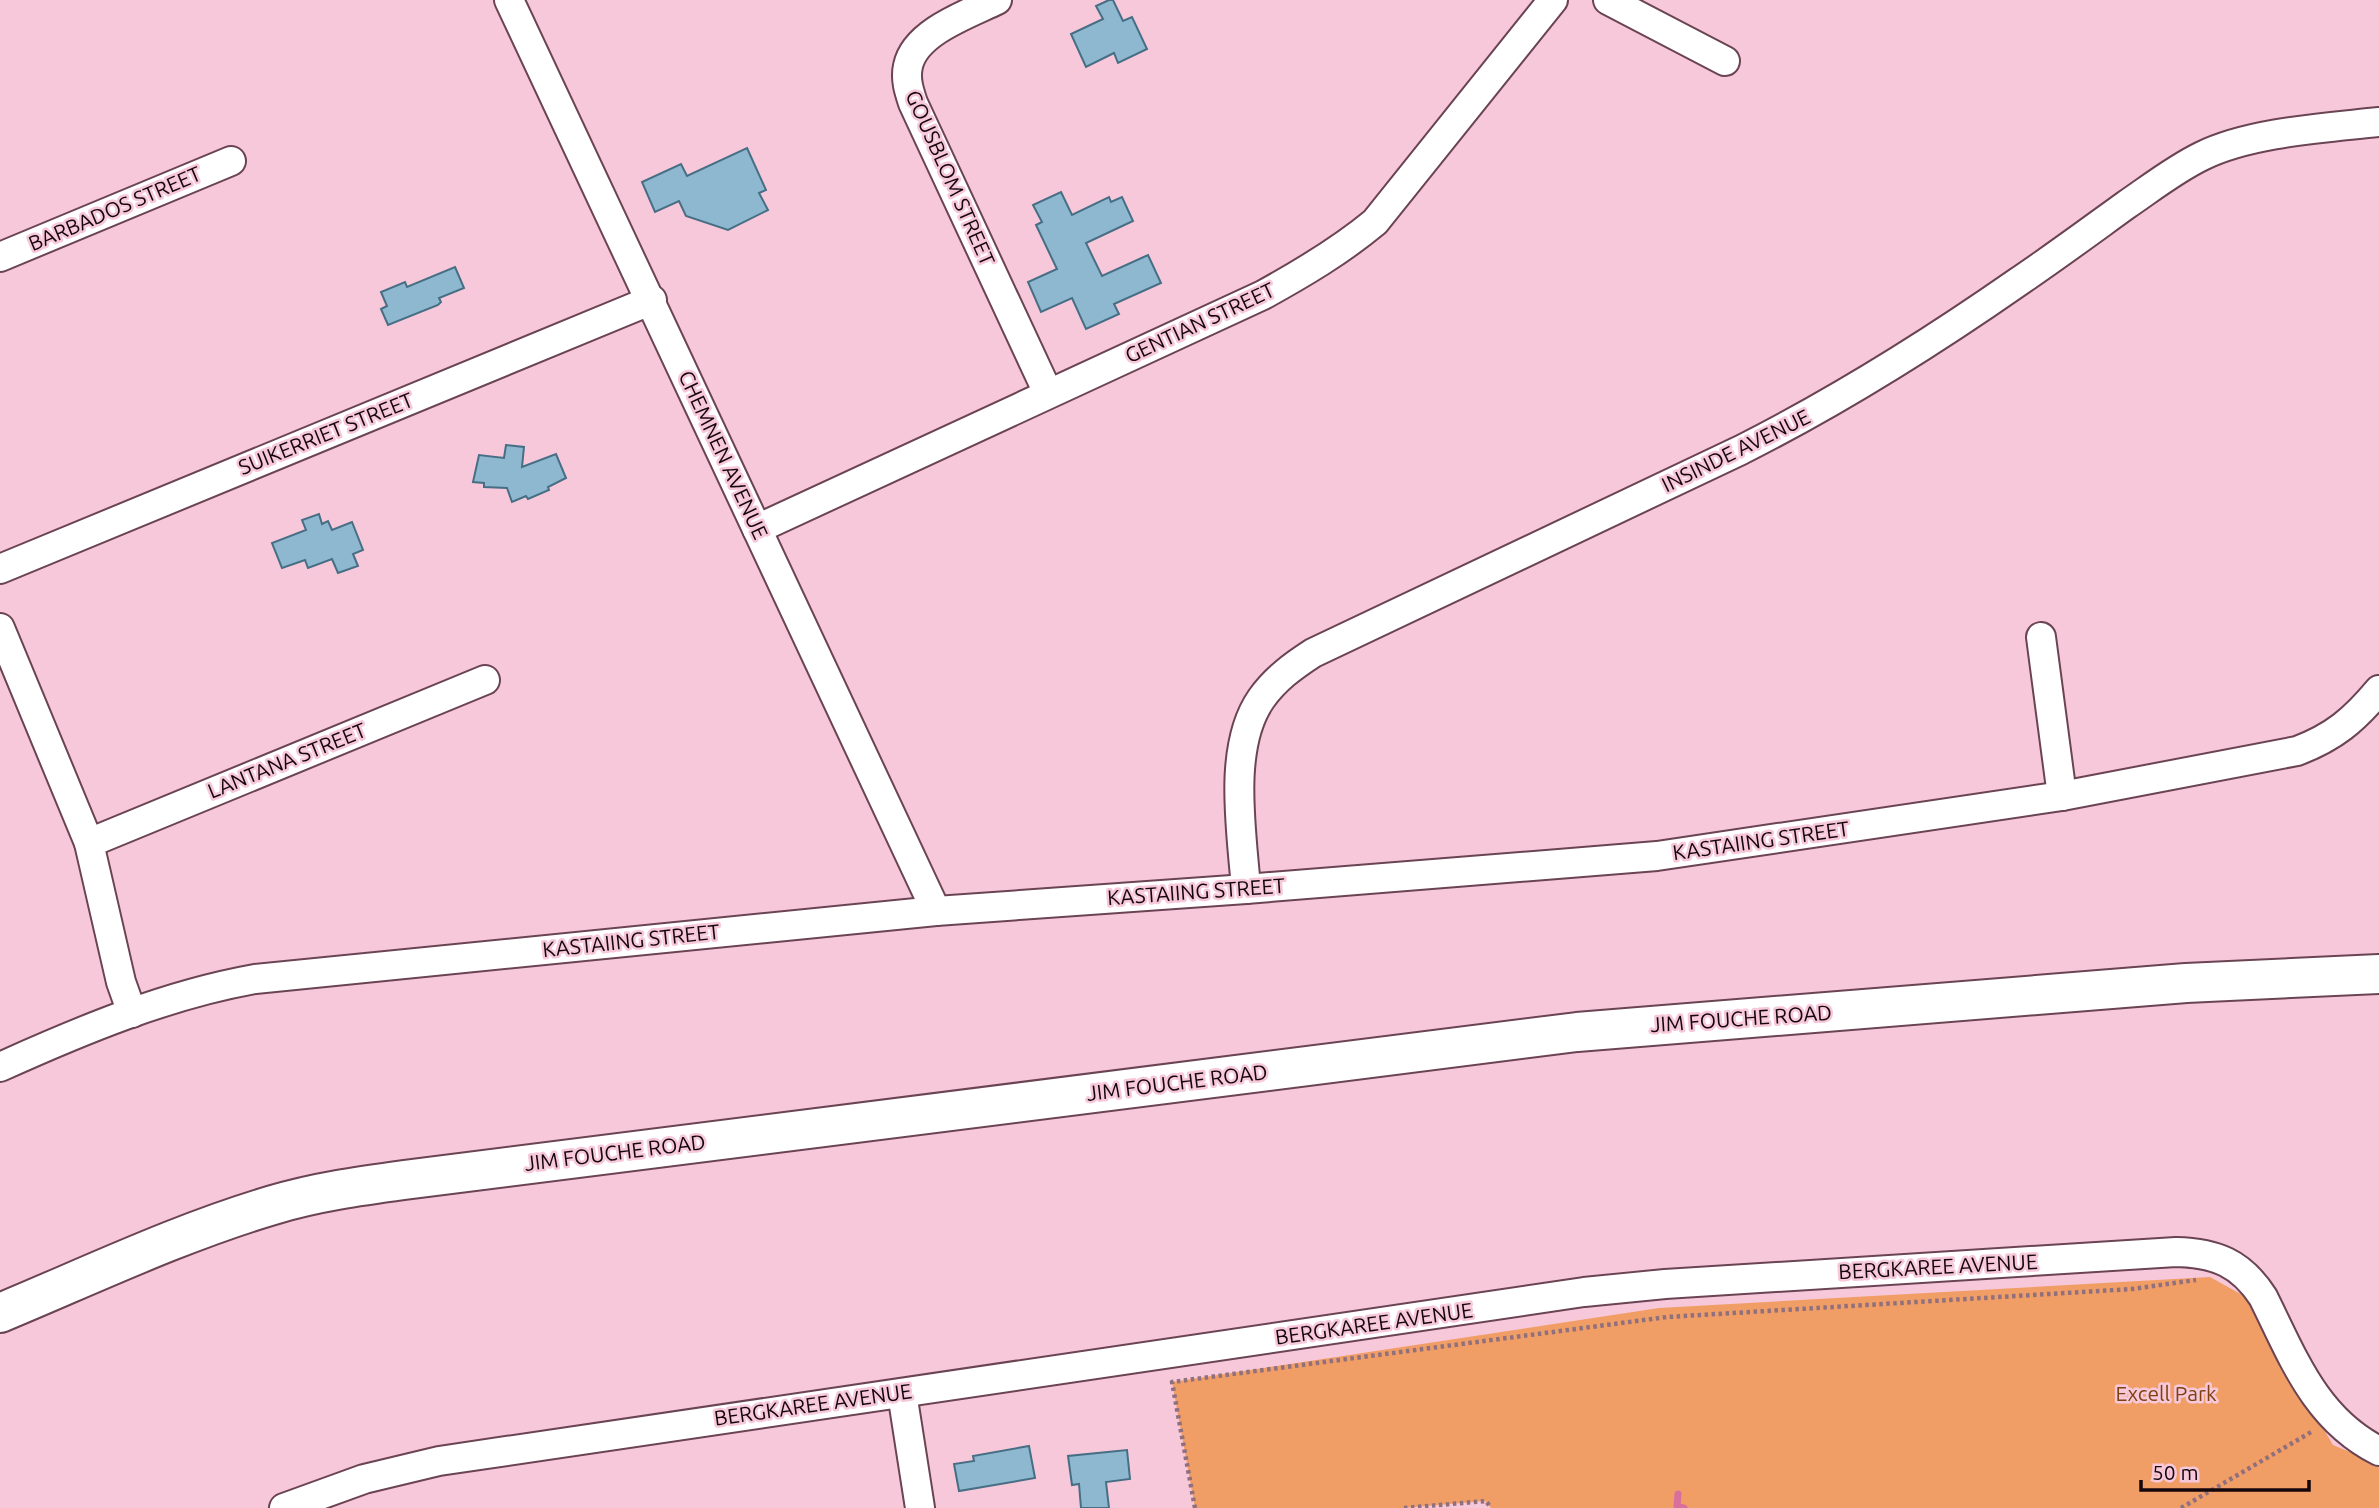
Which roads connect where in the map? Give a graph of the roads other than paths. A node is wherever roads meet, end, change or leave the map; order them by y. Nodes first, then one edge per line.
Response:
1 (509, 0) edge
2 (997, 0) edge
3 (1553, 0) edge
4 (1608, 0) edge
5 (1725, 61) dead end
6 (2379, 122) edge
7 (230, 161) dead end
8 (0, 257) edge
9 (652, 300) junction
10 (1048, 393) junction
11 (757, 529) junction
12 (0, 569) edge
13 (0, 628) edge
14 (2041, 637) dead end
15 (485, 680) dead end
16 (2379, 690) edge
17 (2062, 796) junction
18 (89, 843) junction
19 (1246, 889) junction
20 (936, 911) junction
21 (2379, 974) edge
22 (132, 1013) junction
23 (0, 1067) edge
24 (0, 1313) edge
25 (902, 1392) junction
26 (2379, 1451) edge
27 (284, 1508) edge
28 (920, 1508) edge

1 - 9 street, CHEMNEN AVENUE
2 - 10 street, GOUSBLOM STREET
3 - 10 street, GENTIAN STREET
4 - 5 street
6 - 19 street, INSINDE AVENUE
7 - 8 street, BARBADOS STREET
9 - 11 street, CHEMNEN AVENUE
9 - 12 street, SUIKERRIET STREET
10 - 11 street, GENTIAN STREET
11 - 20 street, CHEMNEN AVENUE
13 - 18 street
14 - 17 street
15 - 18 street, LANTANA STREET
16 - 17 street, KASTAIING STREET
17 - 19 street, KASTAIING STREET
18 - 22 street
19 - 20 street, KASTAIING STREET
20 - 22 street, KASTAIING STREET
21 - 24 street, JIM FOUCHE ROAD
22 - 23 street, KASTAIING STREET
25 - 26 street, BERGKAREE AVENUE
25 - 27 street, BERGKAREE AVENUE
25 - 28 street

